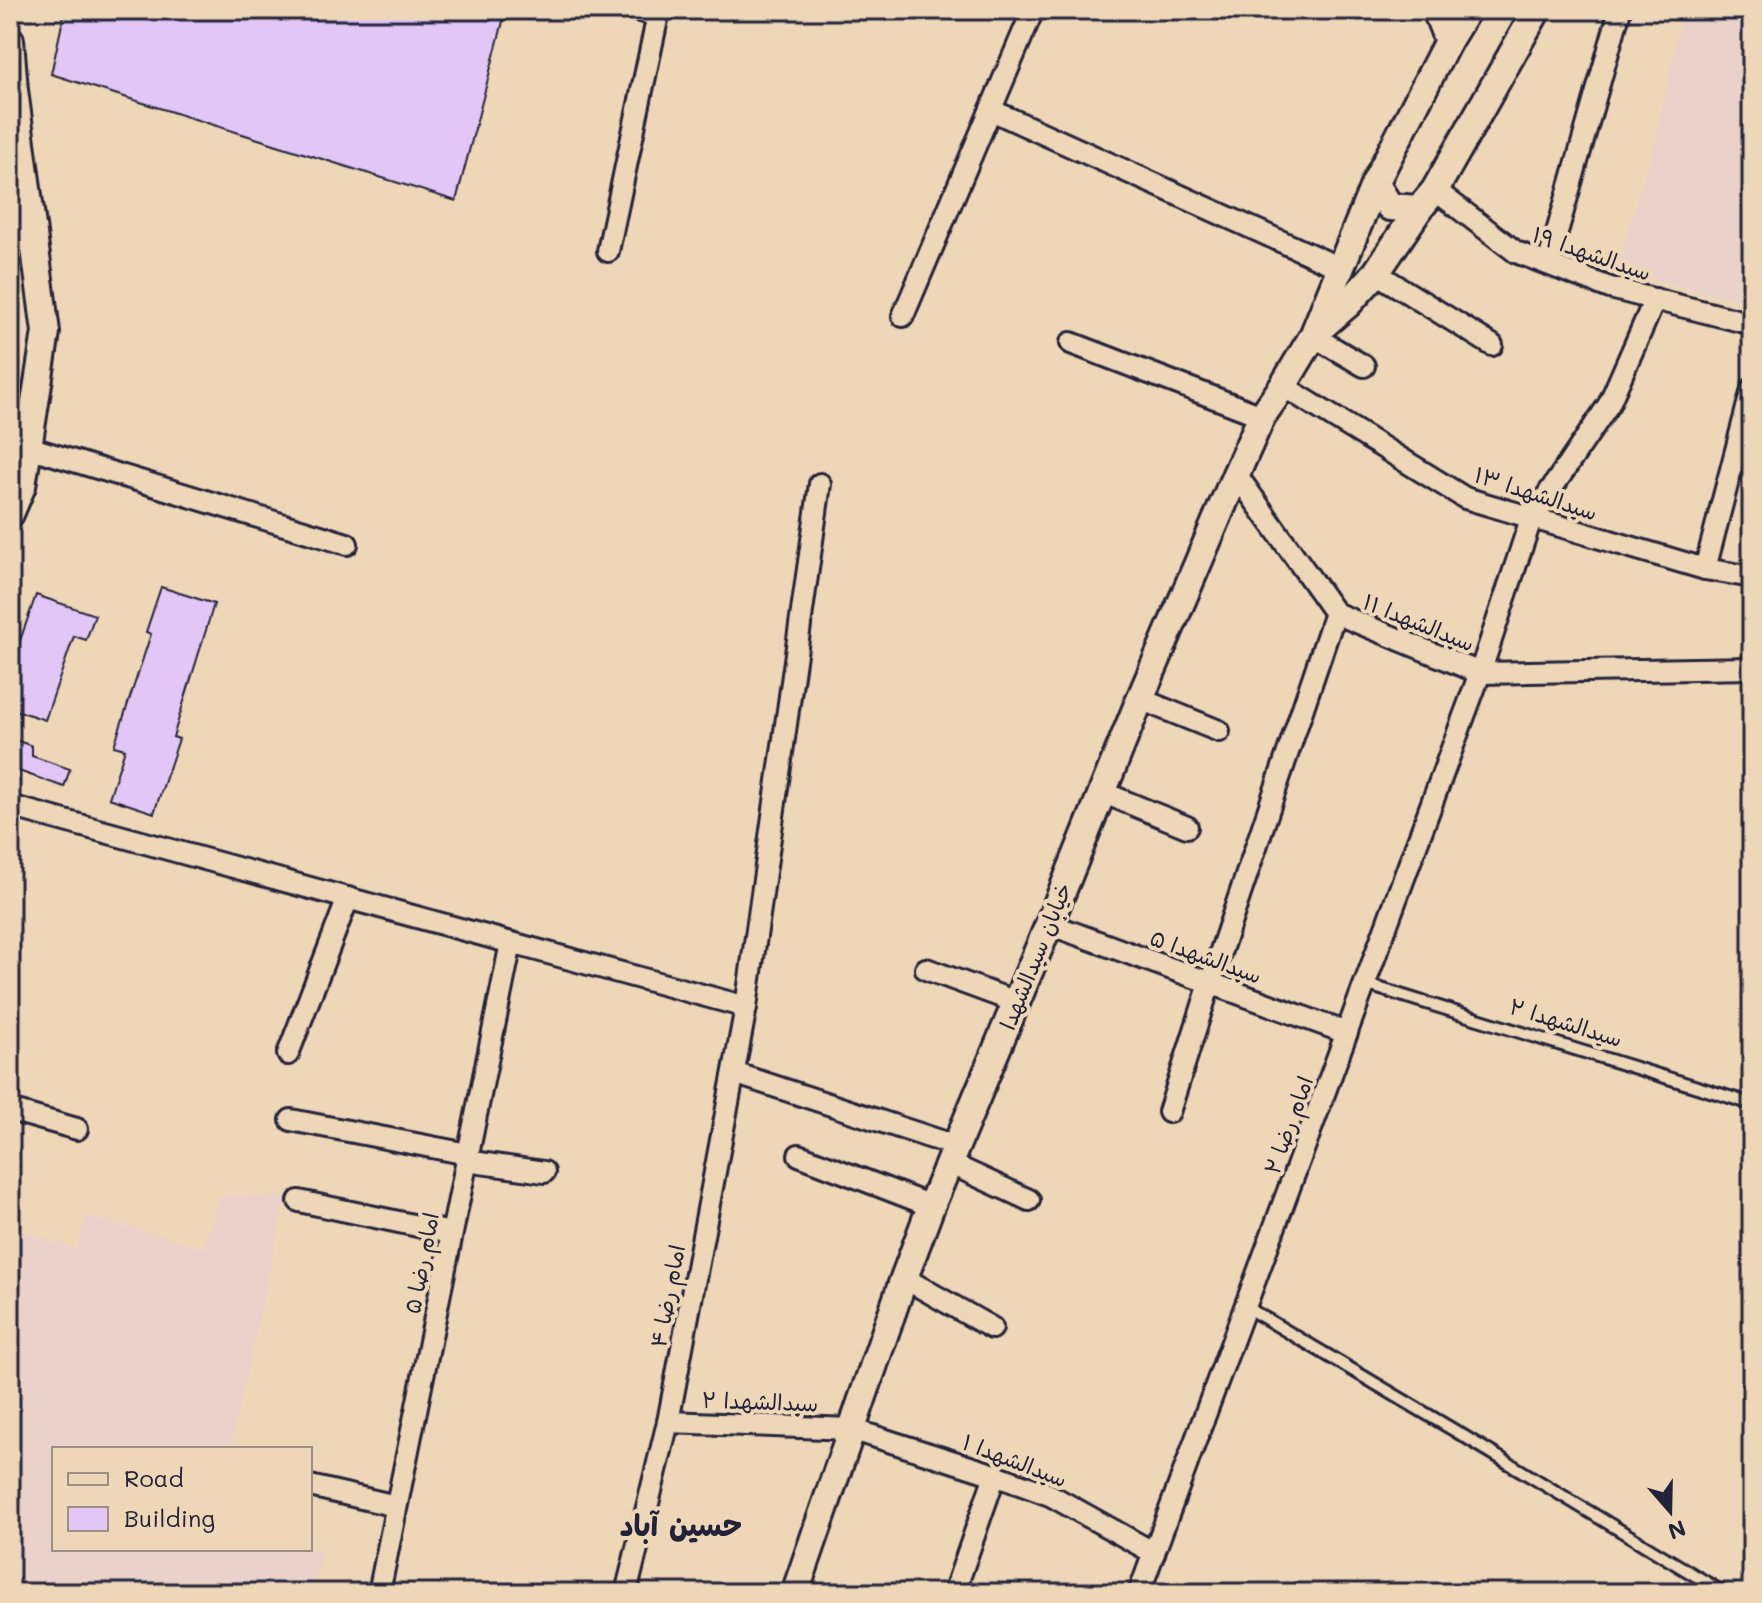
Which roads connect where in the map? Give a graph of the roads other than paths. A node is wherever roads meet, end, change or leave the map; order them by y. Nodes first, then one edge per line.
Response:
1 (636, 10) edge
2 (1033, 10) edge
3 (1436, 10) edge
4 (1467, 10) edge
5 (1537, 10) edge
6 (1620, 10) edge
7 (659, 13) edge
8 (10, 40) edge
9 (1448, 41) junction
10 (991, 110) junction
11 (1375, 183) junction
12 (1427, 200) junction
13 (608, 251) dead end
14 (1548, 264) junction
15 (1340, 268) junction
16 (1376, 273) junction
17 (1655, 299) junction
18 (903, 316) dead end
19 (1752, 324) edge
20 (1313, 336) junction
21 (1071, 343) dead end
22 (1492, 345) dead end
23 (1364, 366) dead end
24 (1283, 386) junction
25 (1752, 389) edge
26 (1262, 416) junction
27 (28, 447) junction
28 (1236, 474) junction
29 (820, 484) dead end
30 (10, 514) edge
31 (1531, 519) junction
32 (347, 544) dead end
33 (1705, 569) junction
34 (1752, 577) edge
35 (1335, 613) junction
36 (1752, 668) edge
37 (1480, 673) junction
38 (1140, 699) junction
39 (1219, 731) dead end
40 (1102, 792) junction
41 (10, 806) edge
42 (1187, 827) dead end
43 (348, 898) junction
44 (1049, 924) junction
45 (511, 943) junction
46 (926, 969) dead end
47 (1210, 983) junction
48 (1365, 984) junction
49 (1016, 1002) junction
50 (746, 1007) junction
51 (1347, 1033) junction
52 (288, 1054) dead end
53 (734, 1073) junction
54 (1752, 1104) edge
55 (10, 1110) edge
56 (1169, 1112) dead end
57 (291, 1120) dead end
58 (77, 1129) dead end
59 (953, 1154) junction
60 (799, 1155) dead end
61 (467, 1158) junction
62 (544, 1172) dead end
63 (1029, 1200) dead end
64 (299, 1201) dead end
65 (931, 1206) junction
66 (451, 1233) junction
67 (904, 1278) junction
68 (1246, 1307) junction
69 (992, 1328) dead end
70 (668, 1422) junction
71 (851, 1429) junction
72 (995, 1475) junction
73 (312, 1486) edge
74 (396, 1506) junction
75 (1154, 1553) junction
76 (379, 1593) edge
77 (626, 1593) edge
78 (795, 1593) edge
79 (954, 1593) edge
80 (1139, 1593) edge
81 (1724, 1593) edge

1 - 7 street
2 - 10 street
3 - 9 street
4 - 9 street
5 - 12 street
6 - 14 street
7 - 13 street
8 - 27 street
9 - 11 street
10 - 15 street
10 - 18 street
11 - 12 street
11 - 15 street
12 - 14 street, سیدالشهدا ۱۹
12 - 16 street
14 - 17 street, سیدالشهدا ۱۹
15 - 20 street
16 - 20 street
16 - 22 street
17 - 19 street, سیدالشهدا ۱۹
17 - 31 street, امام رضا ۲
20 - 23 street
20 - 24 street, خیابان سیدالشهدا
21 - 26 street
24 - 26 street, خیابان سیدالشهدا
24 - 31 street, سیدالشهدا ۱۳
25 - 33 street
26 - 28 street, خیابان سیدالشهدا
27 - 30 street
27 - 32 street
28 - 35 street, سیدالشهدا ۱۱
28 - 38 street, خیابان سیدالشهدا
29 - 50 street, امام رضا ۴
31 - 33 street, سیدالشهدا ۱۳
31 - 37 street, امام رضا ۲
33 - 34 street, سیدالشهدا ۱۳
35 - 37 street, سیدالشهدا ۱۱
35 - 47 street
36 - 37 street, سیدالشهدا ۱۱
37 - 48 street, امام رضا ۲
38 - 39 street
38 - 40 street, خیابان سیدالشهدا
40 - 42 street
40 - 44 street, خیابان سیدالشهدا
41 - 43 street
43 - 45 street
43 - 52 street
44 - 47 street, سیدالشهدا ۵
44 - 49 street, خیابان سیدالشهدا
45 - 50 street
45 - 61 street, امام رضا ۵
46 - 49 street
47 - 51 street, سیدالشهدا ۵
47 - 56 street
48 - 51 street, امام رضا ۲
48 - 54 lane, سیدالشهدا ۲
49 - 59 street, خیابان سیدالشهدا
50 - 53 street, امام رضا ۴
51 - 68 street, امام رضا ۲
53 - 59 street
53 - 70 street, امام رضا ۴
55 - 58 street
57 - 61 street
59 - 63 street
59 - 65 street, خیابان سیدالشهدا
60 - 65 street
61 - 62 street
61 - 66 street, امام رضا ۵
64 - 66 street
65 - 67 street, خیابان سیدالشهدا
66 - 74 street, امام رضا ۵
67 - 69 street
67 - 71 street, خیابان سیدالشهدا
68 - 75 street, امام رضا ۲
68 - 81 lane
70 - 71 street, سیدالشهدا ۲
70 - 77 street, امام رضا ۴
71 - 72 street, سیدالشهدا ۱
71 - 78 street, خیابان سیدالشهدا
72 - 75 street, سیدالشهدا ۱
72 - 79 street
73 - 74 street
74 - 76 street, امام رضا ۵
75 - 80 street, امام رضا ۲

